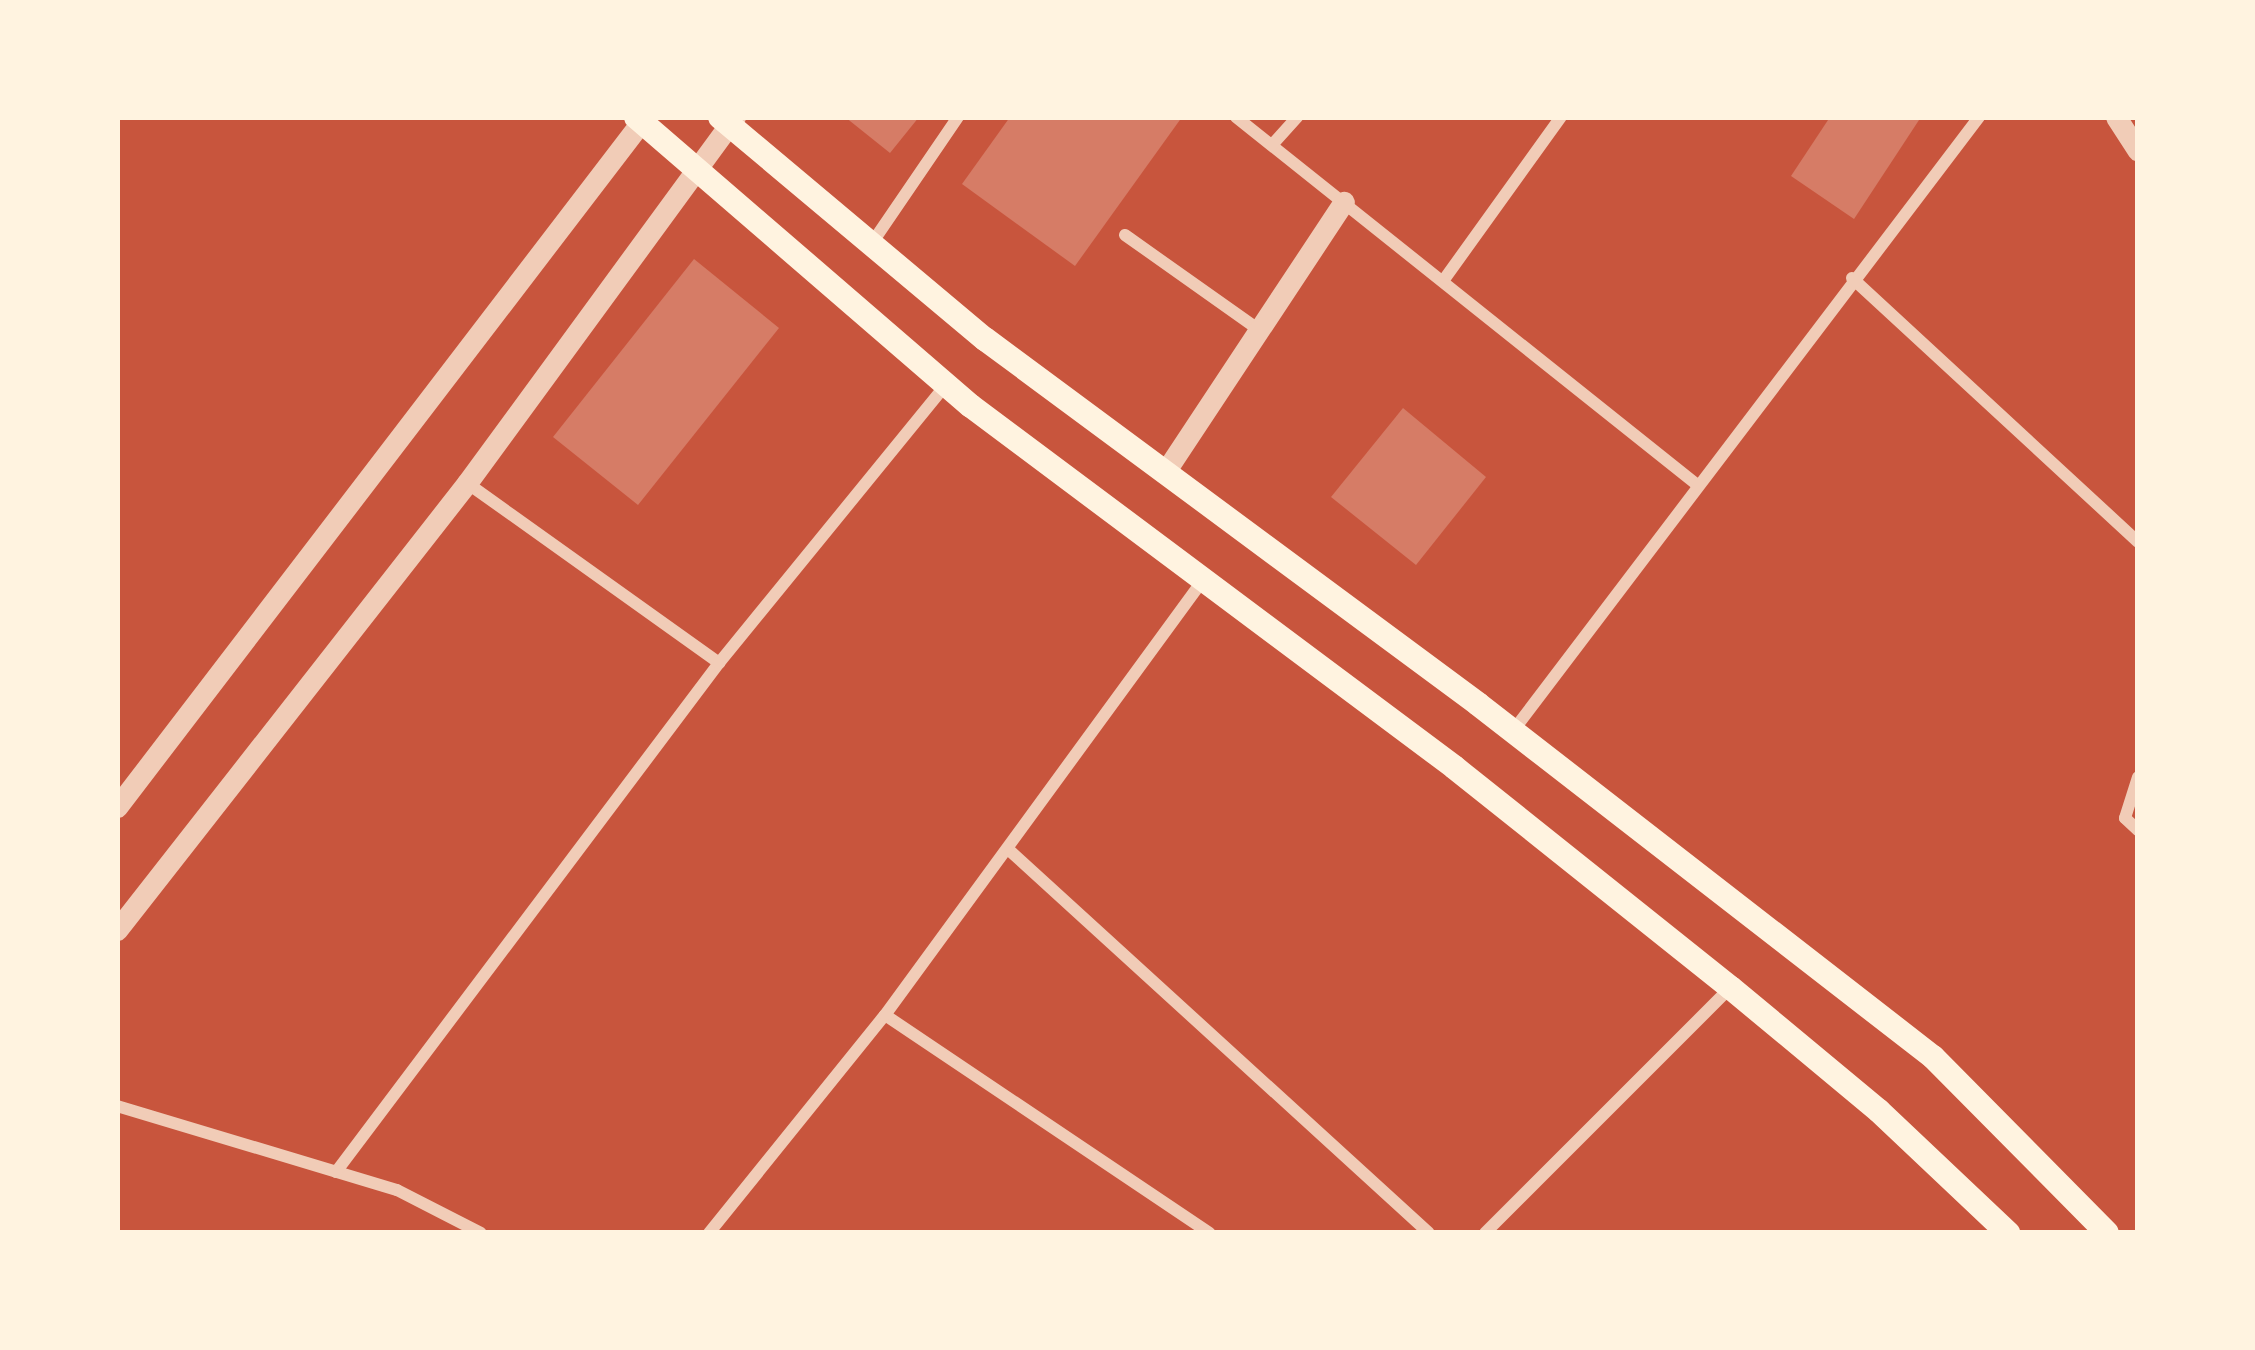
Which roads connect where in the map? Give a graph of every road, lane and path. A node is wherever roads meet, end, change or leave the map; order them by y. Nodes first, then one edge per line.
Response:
1 (958, 117) edge
2 (1236, 117) edge
3 (1297, 117) edge
4 (1561, 117) edge
5 (1979, 117) edge
6 (2116, 117) edge
7 (641, 119) edge
8 (728, 120) edge
9 (1272, 145) junction
10 (2138, 151) edge
11 (697, 168) junction
12 (1344, 202) junction
13 (1125, 235) dead end
14 (872, 243) junction
15 (1852, 278) junction
16 (1443, 281) junction
17 (1259, 330) junction
18 (946, 385) junction
19 (1165, 472) junction
20 (466, 484) junction
21 (1696, 484) junction
22 (2138, 542) edge
23 (1203, 580) junction
24 (719, 663) junction
25 (1513, 731) junction
26 (2138, 777) edge
27 (117, 807) edge
28 (2138, 830) edge
29 (1009, 850) junction
30 (117, 929) edge
31 (1731, 988) junction
32 (885, 1015) junction
33 (117, 1106) edge
34 (336, 1172) junction
35 (482, 1233) edge
36 (709, 1233) edge
37 (1210, 1233) edge
38 (1429, 1233) edge
39 (1485, 1233) edge
40 (2008, 1233) edge
41 (2108, 1233) edge

1 - 14 street
2 - 9 street
3 - 9 street
4 - 16 street
5 - 15 street
6 - 10 street
7 - 11 main road
7 - 27 street
8 - 11 street
8 - 14 main road
9 - 12 street
11 - 18 main road
11 - 20 street
12 - 16 street
12 - 17 street
13 - 17 street
14 - 19 main road
15 - 21 street
15 - 22 street
16 - 21 street
17 - 19 street
18 - 23 main road
18 - 24 street
19 - 25 main road
20 - 24 street
20 - 30 street
21 - 25 street
23 - 29 street
23 - 31 main road
24 - 34 street
25 - 41 main road
26 - 28 street
29 - 32 street
29 - 38 street
31 - 39 street
31 - 40 main road
32 - 36 street
32 - 37 street
33 - 34 street
34 - 35 street

